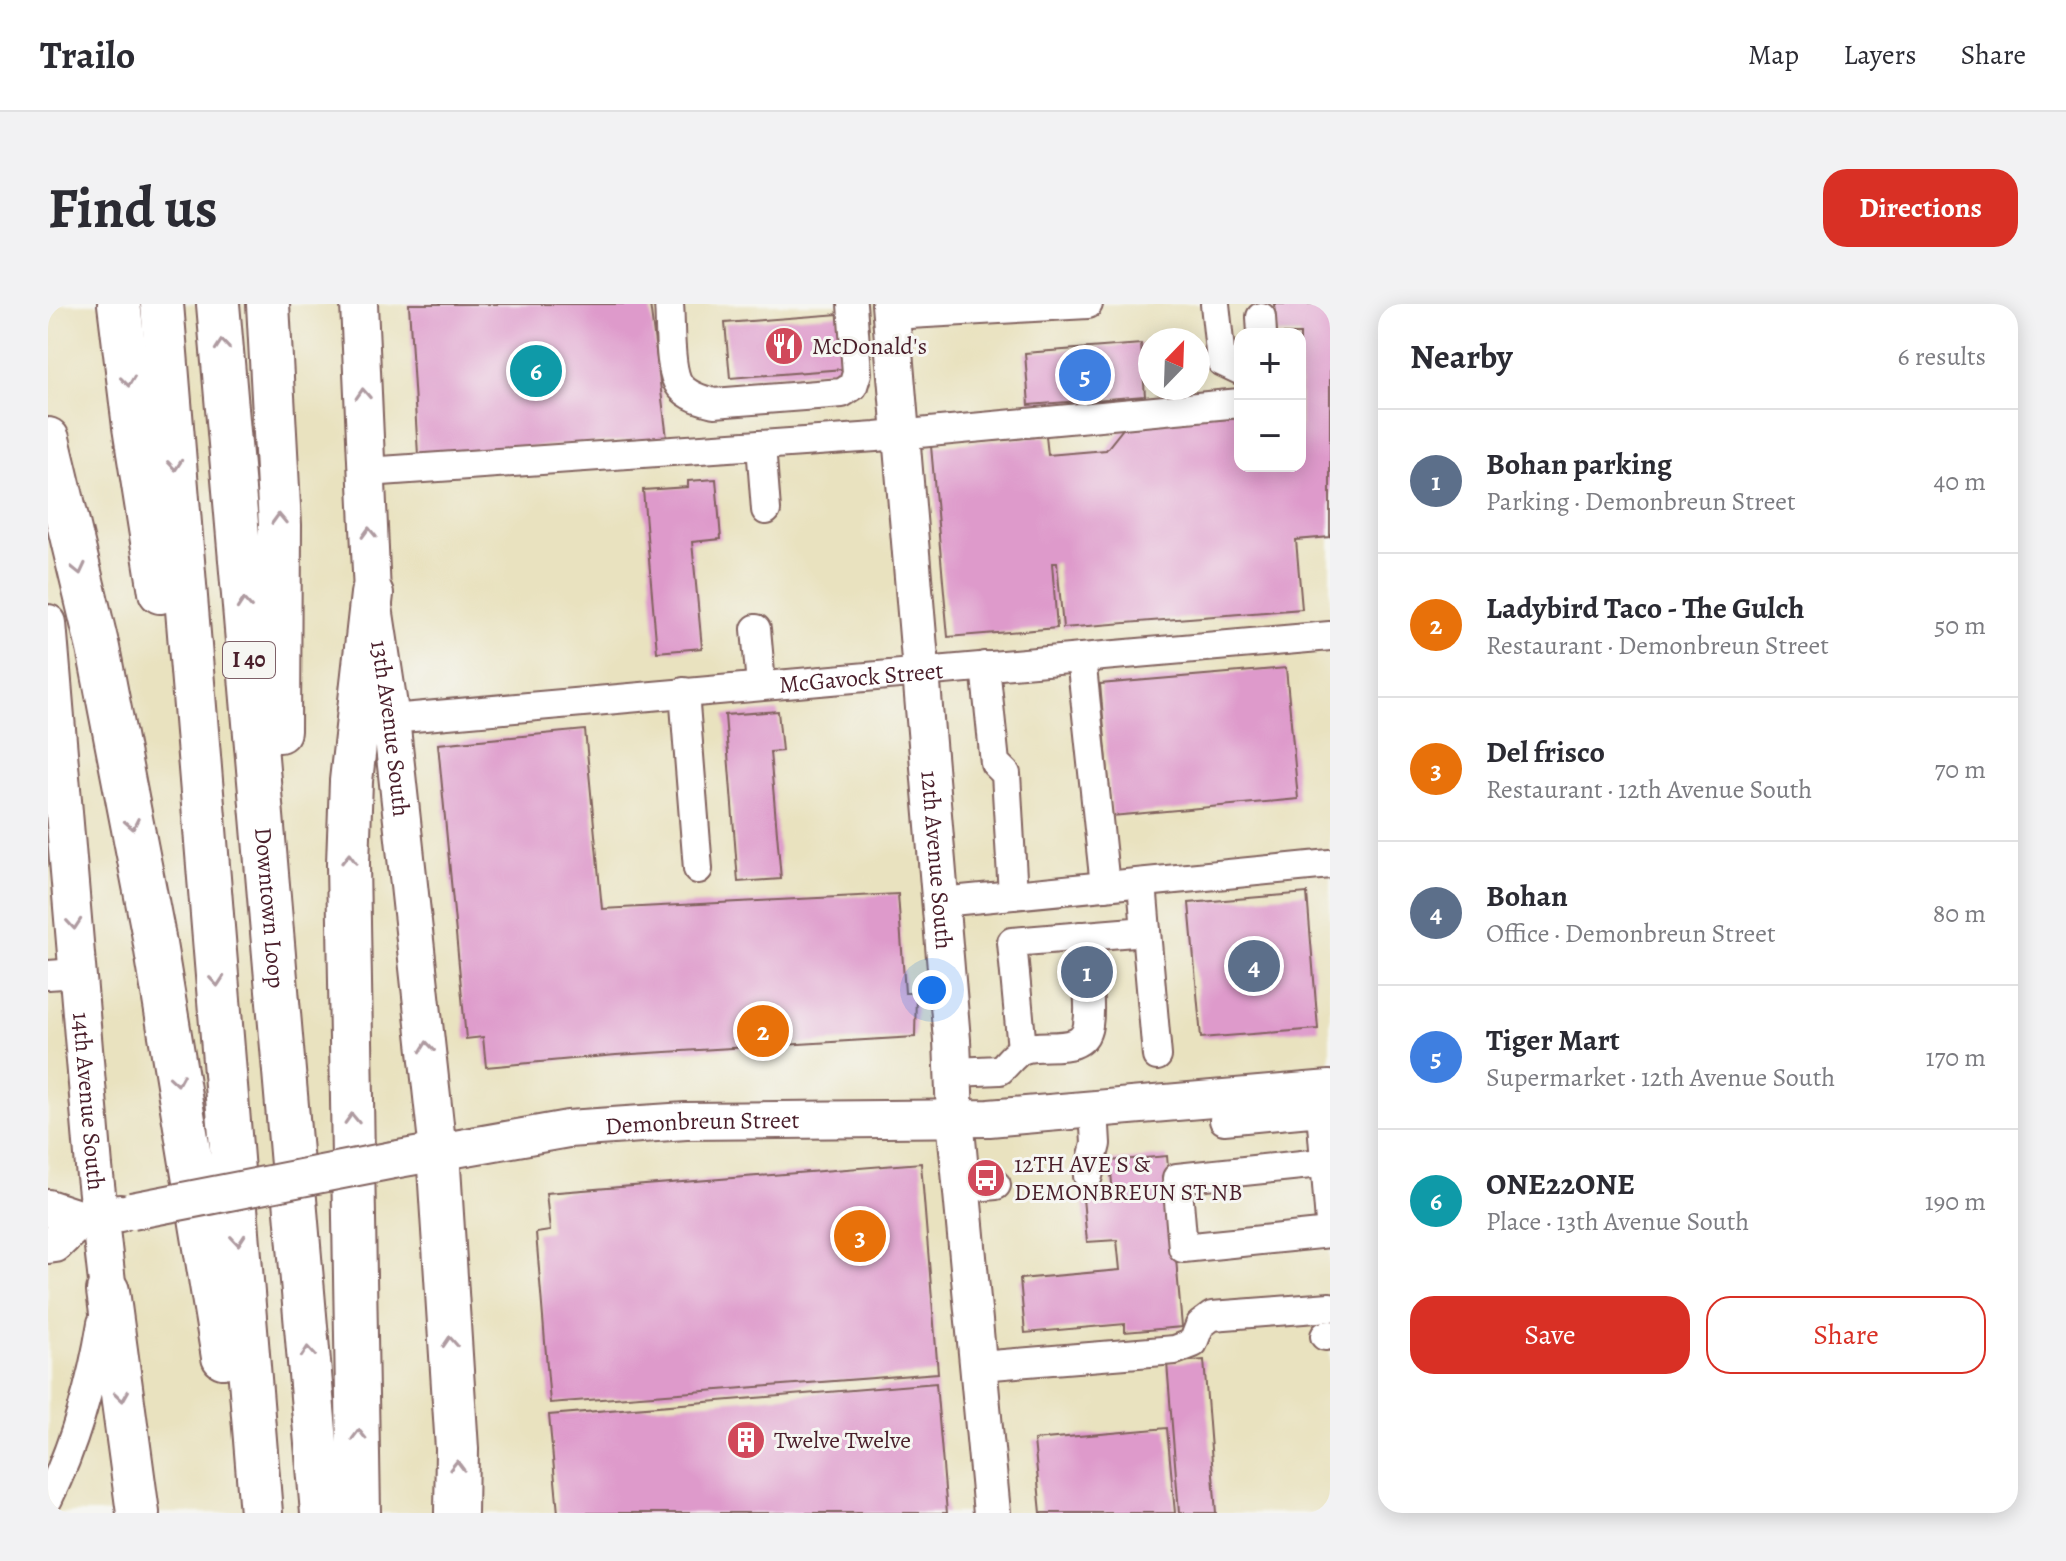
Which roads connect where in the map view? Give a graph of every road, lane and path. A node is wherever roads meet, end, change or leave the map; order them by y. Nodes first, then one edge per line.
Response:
1 (119, 304) edge
2 (162, 304) edge
3 (218, 304) edge
4 (268, 304) edge
5 (359, 304) edge
6 (669, 304) edge
7 (852, 304) edge
8 (1088, 304) edge
9 (1215, 304) edge
10 (935, 309) edge
11 (891, 310) edge
12 (1234, 367) edge
13 (1234, 404) edge
14 (903, 435) junction
15 (48, 439) edge
16 (761, 445) junction
17 (367, 472) junction
18 (766, 510) dead end
19 (372, 594) junction
20 (48, 623) edge
21 (756, 629) dead end
22 (1330, 636) edge
23 (1081, 658) junction
24 (985, 666) junction
25 (922, 670) junction
26 (761, 685) junction
27 (684, 692) junction
28 (391, 719) junction
29 (53, 737) edge
30 (1330, 864) edge
31 (698, 869) dead end
32 (1142, 883) junction
33 (1105, 886) junction
34 (1013, 895) junction
35 (941, 902) junction
36 (211, 903) junction
37 (1146, 931) junction
38 (1081, 936) junction
39 (63, 974) edge
40 (279, 1017) junction
41 (1022, 1049) junction
42 (1157, 1056) dead end
43 (955, 1072) junction
44 (1330, 1089) edge
45 (1094, 1109) junction
46 (955, 1118) junction
47 (1224, 1120) dead end
48 (438, 1152) junction
49 (1327, 1162) edge
50 (1088, 1176) dead end
51 (90, 1214) edge
52 (1330, 1223) edge
53 (1330, 1233) edge
54 (48, 1245) edge
55 (108, 1291) junction
56 (1330, 1307) edge
57 (980, 1366) junction
58 (48, 1499) edge
59 (138, 1513) edge
60 (248, 1513) edge
61 (261, 1513) edge
62 (322, 1513) edge
63 (359, 1513) edge
64 (456, 1513) edge
65 (992, 1513) edge

1 -> 36 highway
2 -> 36 highway, I 40
40 -> 3 highway, Downtown Loop / I 40
40 -> 4 highway
17 -> 5 main road, 13th Avenue South
6 - 7 street
8 - 10 street
9 - 12 street
10 - 11 street
11 - 14 main road, 12th Avenue South
13 - 14 street
14 - 16 street
14 - 25 main road, 12th Avenue South
15 -> 60 highway
16 - 17 street
16 - 18 street
19 -> 17 main road, 13th Avenue South
19 - 28 main road, 13th Avenue South
63 -> 19 highway
20 - 29 main road, 14th Avenue South
21 - 26 street
22 - 23 street, McGavock Street
23 - 24 street, McGavock Street
23 - 33 street
24 - 25 street, McGavock Street
24 - 34 street
25 - 26 street, McGavock Street
25 - 35 main road, 12th Avenue South
26 - 27 street, McGavock Street
27 - 28 street, McGavock Street
27 - 31 street
48 -> 28 main road, 13th Avenue South
29 -> 39 main road, 14th Avenue South
30 - 32 street
32 - 33 street
32 - 37 street
33 - 34 street
34 - 35 street
35 - 43 main road, 12th Avenue South
36 -> 61 highway, I 40
37 - 38 street
37 - 42 street
38 - 41 street
38 - 41 street
39 - 51 main road, 14th Avenue South
62 -> 40 highway, Downtown Loop / I 40
41 - 43 street
43 - 46 main road, 12th Avenue South
44 - 45 main road, Demonbreun Street
45 - 46 main road, Demonbreun Street
45 - 50 street
46 - 48 main road, Demonbreun Street
46 - 57 main road, 12th Avenue South
47 - 49 street
48 - 51 main road, Demonbreun Street, bridge
64 -> 48 highway
49 - 52 street
49 - 53 street
51 - 54 main road, Demonbreun Street
51 - 55 main road, 14th Avenue South
55 - 58 street
55 -> 59 highway
56 - 57 street
57 - 65 main road, 12th Avenue South

